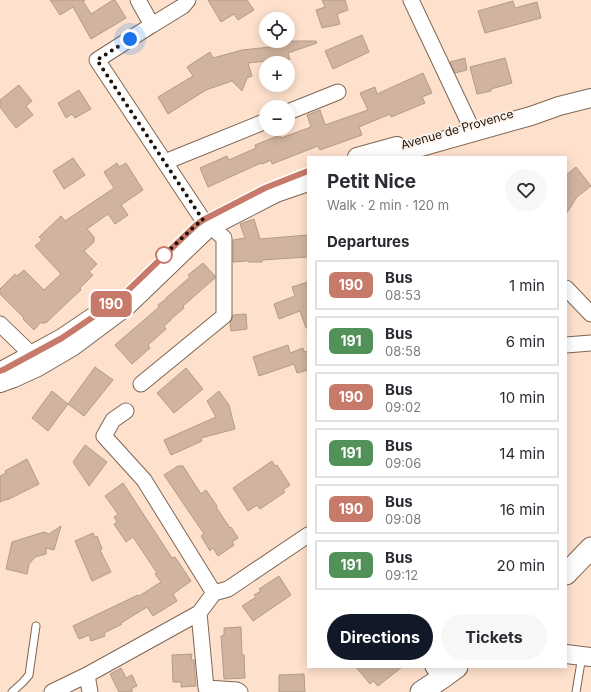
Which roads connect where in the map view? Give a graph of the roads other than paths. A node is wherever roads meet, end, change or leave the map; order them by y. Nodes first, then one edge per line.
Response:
1 (138, 0) edge
2 (188, 0) edge
3 (411, 0) edge
4 (152, 25) junction
5 (338, 92) dead end
6 (591, 98) edge
7 (295, 109) edge
8 (259, 124) edge
9 (471, 128) junction
10 (361, 156) edge
11 (389, 156) edge
12 (164, 162) junction
13 (307, 171) edge
14 (307, 182) edge
15 (207, 223) junction
16 (567, 289) edge
17 (591, 314) edge
18 (0, 324) edge
19 (591, 343) edge
20 (567, 345) edge
21 (35, 361) junction
22 (0, 371) edge
23 (0, 383) edge
24 (141, 384) dead end
25 (126, 412) dead end
26 (307, 537) edge
27 (591, 548) edge
28 (567, 573) edge
29 (214, 593) junction
30 (200, 613) junction
31 (36, 626) dead end
32 (580, 656) edge
33 (444, 671) edge
34 (87, 675) junction
35 (12, 692) edge
36 (52, 692) edge
37 (90, 692) edge
38 (240, 692) edge
39 (421, 692) edge
40 (576, 692) edge

1 - 4 street
2 - 4 street
3 - 9 street
4 - 12 street
5 - 7 street
6 - 9 street, Avenue de Provence
8 - 12 street
9 - 10 street, Avenue de Provence
9 - 11 street, Avenue de Provence
12 - 15 street
13 - 15 street
14 - 15 street
15 - 21 street
15 - 24 street
16 - 17 street
18 - 21 street
19 - 20 street
21 - 22 street
21 - 23 street
25 - 29 street
26 - 29 street
27 - 28 main road
29 - 30 street
30 - 34 street
30 - 38 street
31 - 35 lane
32 - 40 lane
33 - 39 main road
34 - 36 street
34 - 37 street

